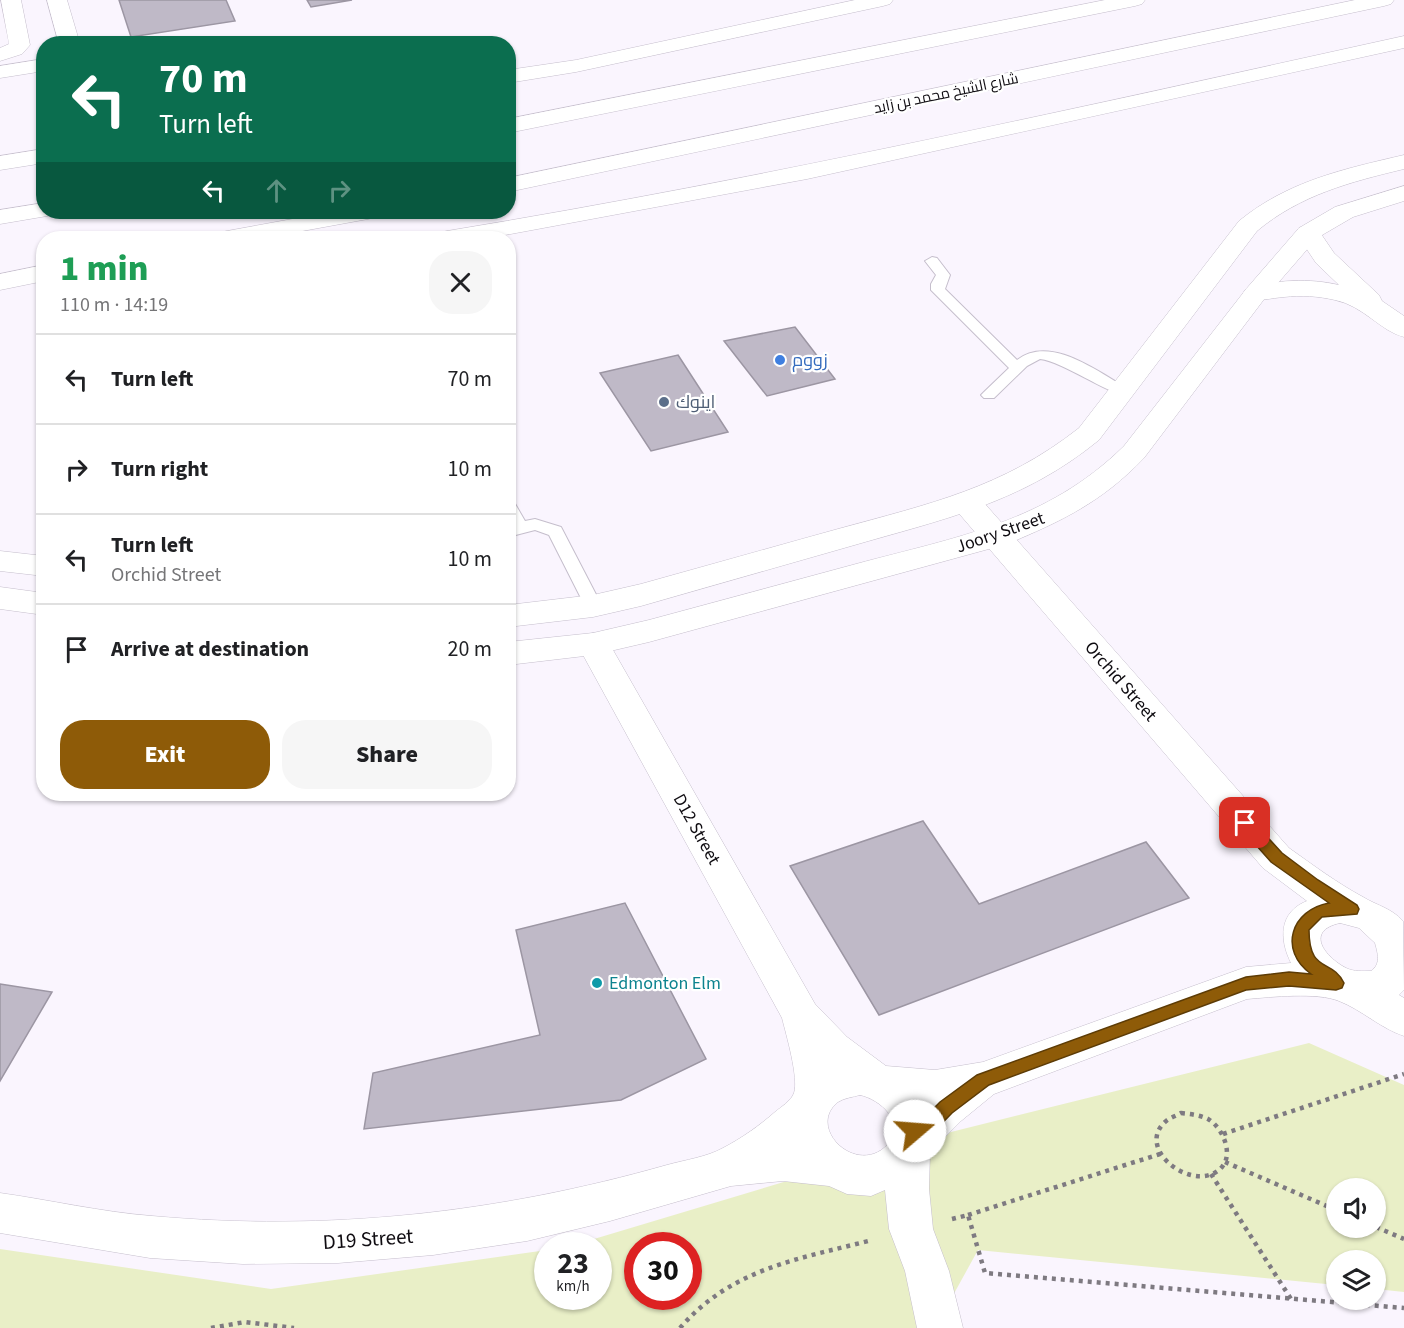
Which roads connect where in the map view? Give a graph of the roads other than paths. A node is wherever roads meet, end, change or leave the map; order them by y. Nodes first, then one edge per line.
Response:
1 (11, 0) edge
2 (57, 0) edge
3 (807, 0) edge
4 (883, 0) edge
5 (1135, 0) edge
6 (1384, 0) edge
7 (68, 36) edge
8 (1404, 42) edge
9 (0, 56) edge
10 (36, 66) edge
11 (576, 66) junction
12 (0, 72) edge
13 (516, 76) edge
14 (516, 124) edge
15 (36, 157) edge
16 (1404, 162) edge
17 (0, 163) edge
18 (516, 183) edge
19 (1404, 193) edge
20 (36, 211) edge
21 (0, 217) edge
22 (330, 219) edge
23 (265, 231) edge
24 (492, 231) edge
25 (1308, 233) junction
26 (932, 261) dead end
27 (36, 275) edge
28 (0, 282) edge
29 (36, 289) edge
30 (0, 291) edge
31 (1256, 293) junction
32 (1377, 308) junction
33 (1404, 329) edge
34 (1018, 369) junction
35 (1122, 391) junction
36 (988, 395) dead end
37 (967, 502) junction
38 (516, 529) edge
39 (996, 537) junction
40 (0, 561) edge
41 (36, 565) edge
42 (0, 598) edge
43 (36, 603) edge
44 (592, 606) junction
45 (516, 615) edge
46 (593, 644) junction
47 (516, 653) edge
48 (1276, 858) junction
49 (1357, 911) junction
50 (1404, 916) edge
51 (1302, 929) junction
52 (1403, 969) edge
53 (1246, 984) junction
54 (1344, 985) junction
55 (801, 1015) junction
56 (1404, 1019) edge
57 (983, 1080) junction
58 (878, 1082) junction
59 (812, 1102) junction
60 (911, 1146) junction
61 (731, 1166) junction
62 (841, 1170) junction
63 (0, 1213) edge
64 (911, 1229) junction
65 (940, 1328) edge

1 - 9 main road
2 - 7 main road
3 - 11 main road
4 - 11 main road
5 - 14 main road
6 - 18 main road, شارع الشيخ محمد بن زايد
8 - 24 main road
10 - 12 main road
11 - 13 main road
15 - 17 main road
16 - 35 main road
19 - 25 main road, Joory Street
20 - 21 main road
22 - 23 main road
25 - 31 main road, Joory Street
25 - 32 main road
26 - 34 lane
27 - 28 main road
29 - 30 main road
31 - 32 main road
31 - 39 main road, Joory Street
32 - 33 main road
34 - 35 lane
34 - 36 lane
35 - 37 main road
37 - 39 main road, Orchid Street
37 - 44 main road
38 - 44 lane
39 - 46 main road, Joory Street
39 - 48 main road, Orchid Street
40 - 41 main road
42 - 43 main road
44 - 45 main road
46 - 47 main road, Joory Street
46 - 55 main road, D12 Street
48 - 49 main road, Orchid Street
48 - 51 main road, Orchid Street
49 - 50 main road
49 - 51 main road
49 - 52 main road
51 - 53 main road
51 - 54 main road
52 - 54 main road
53 - 54 main road
53 - 57 main road
54 - 56 main road
55 - 58 main road, D12 Street
55 - 59 main road, D12 Street
57 - 58 main road
57 - 60 main road
58 - 59 main road
58 - 60 main road
59 - 61 main road, D19 Street
59 - 62 main road
60 - 62 main road
60 - 64 main road
61 - 62 main road, D19 Street
61 - 63 main road, D19 Street
62 - 64 main road
64 - 65 main road

